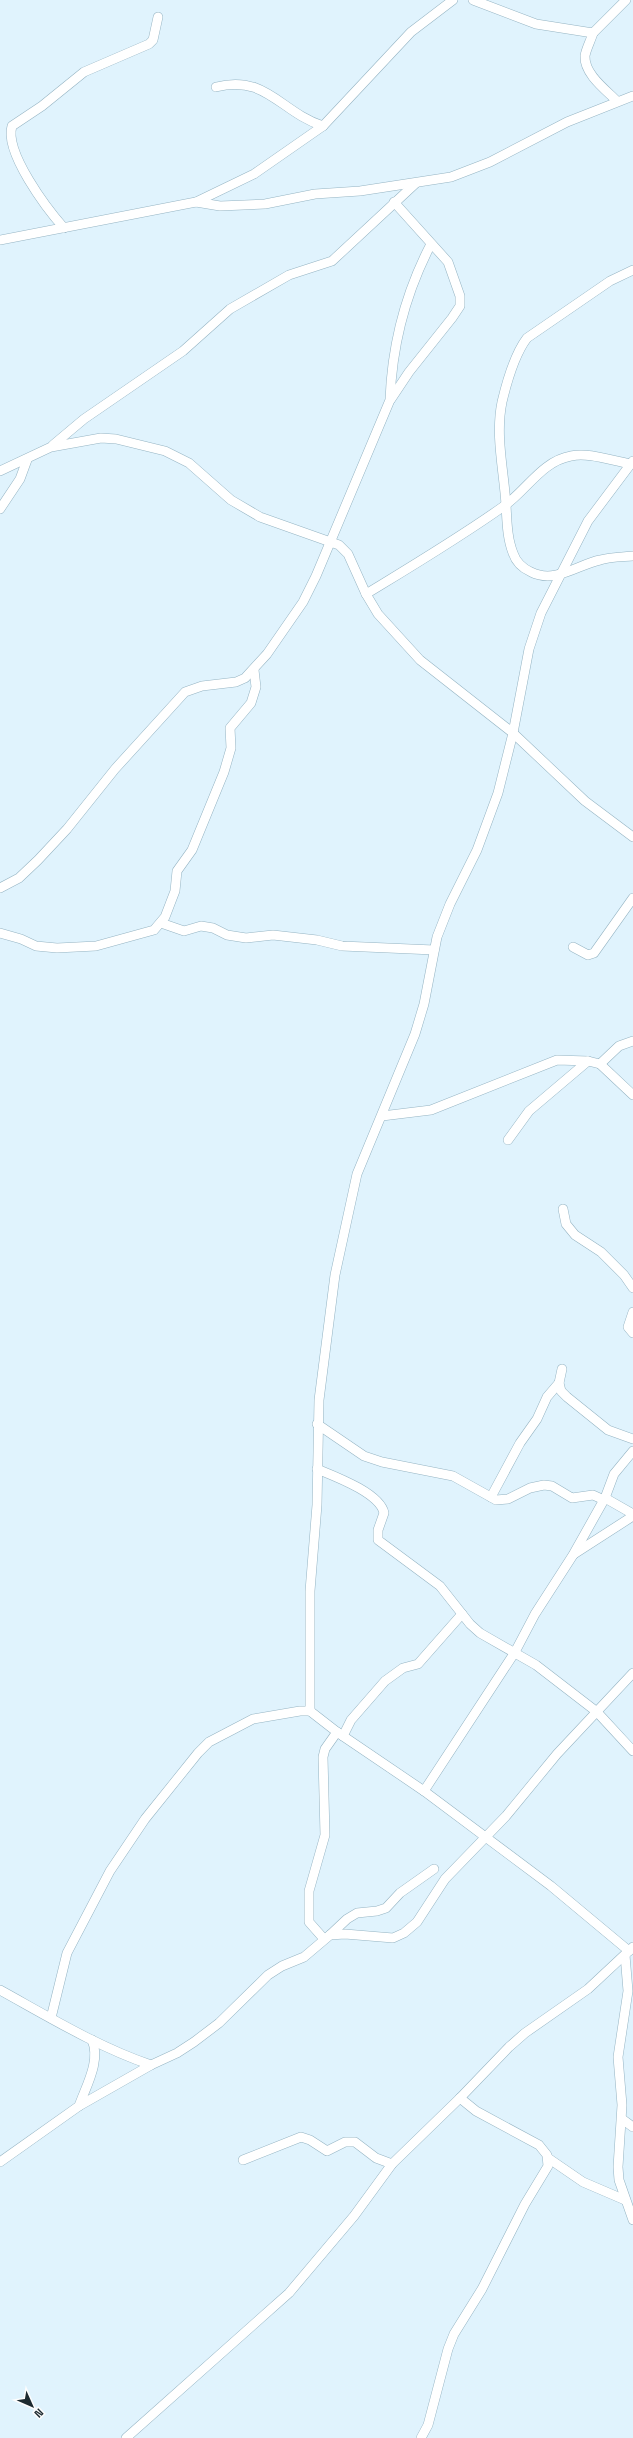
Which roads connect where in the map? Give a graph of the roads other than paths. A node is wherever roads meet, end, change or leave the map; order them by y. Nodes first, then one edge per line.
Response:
1 (453, 0) edge
2 (473, 0) edge
3 (626, 0) edge
4 (158, 17) dead end
5 (593, 33) junction
6 (216, 87) dead end
7 (633, 96) edge
8 (617, 101) junction
9 (323, 126) junction
10 (416, 183) junction
11 (196, 202) junction
12 (394, 202) junction
13 (64, 228) junction
14 (0, 240) edge
15 (431, 244) junction
16 (633, 270) edge
17 (390, 400) junction
18 (51, 447) junction
19 (27, 460) junction
20 (632, 462) edge
21 (0, 471) edge
22 (506, 505) junction
23 (0, 509) edge
24 (329, 542) junction
25 (633, 556) edge
26 (559, 576) junction
27 (366, 594) junction
28 (254, 670) junction
29 (513, 734) junction
30 (633, 837) edge
31 (0, 888) edge
32 (633, 898) edge
33 (161, 924) junction
34 (0, 933) edge
35 (573, 947) dead end
36 (434, 950) junction
37 (633, 1041) edge
38 (588, 1061) junction
39 (600, 1064) junction
40 (633, 1095) edge
41 (382, 1116) junction
42 (508, 1140) dead end
43 (563, 1209) dead end
44 (633, 1288) edge
45 (633, 1312) edge
46 (633, 1333) edge
47 (562, 1369) dead end
48 (559, 1383) junction
49 (317, 1424) junction
50 (633, 1439) edge
51 (633, 1452) edge
52 (317, 1469) junction
53 (491, 1497) junction
54 (604, 1499) junction
55 (633, 1515) edge
56 (573, 1555) junction
57 (462, 1614) junction
58 (515, 1652) junction
59 (633, 1673) edge
60 (310, 1711) junction
61 (596, 1712) junction
62 (340, 1734) junction
63 (633, 1752) edge
64 (424, 1791) junction
65 (485, 1837) junction
66 (434, 1869) dead end
67 (327, 1937) junction
68 (629, 1951) edge
69 (0, 1990) edge
70 (51, 2018) junction
71 (92, 2040) junction
72 (151, 2065) junction
73 (460, 2098) junction
74 (78, 2106) junction
75 (622, 2119) junction
76 (633, 2127) edge
77 (548, 2158) junction
78 (242, 2160) dead end
79 (0, 2162) edge
80 (392, 2164) junction
81 (624, 2200) junction
82 (633, 2220) edge
83 (126, 2438) edge
84 (421, 2438) edge

1 - 9 street
2 - 5 street
3 - 5 street
4 - 13 street
5 - 8 street
6 - 9 street
7 - 8 street
8 - 10 street
9 - 11 street
10 - 11 street
10 - 12 street
11 - 13 street
12 - 15 street
12 - 18 street
13 - 14 street
15 - 17 street
15 - 17 street
16 - 22 street
17 - 24 street
18 - 19 street
18 - 24 street
19 - 21 street
19 - 23 street
20 - 22 street
20 - 26 street
22 - 26 street
22 - 27 street
24 - 27 street
24 - 28 street
25 - 26 street
26 - 29 street
27 - 29 street
28 - 31 street
28 - 33 street
29 - 30 street
29 - 36 street
32 - 35 street
33 - 34 street
33 - 36 street
36 - 41 street
37 - 39 street
38 - 39 street
38 - 41 street
38 - 42 street
39 - 40 street
41 - 49 street
43 - 44 street
45 - 46 street
47 - 48 street
48 - 50 street
48 - 53 street
49 - 52 street
49 - 53 street
51 - 54 street
52 - 57 street
52 - 60 street
53 - 54 street
54 - 55 street
54 - 56 street
55 - 56 street
56 - 58 street
57 - 58 street
57 - 62 street
58 - 61 street
58 - 64 street
59 - 61 street
60 - 62 street
60 - 70 street
61 - 63 street
61 - 65 street
62 - 64 street
62 - 67 street
64 - 65 street
65 - 67 street
65 - 68 street
66 - 67 street
67 - 72 street
68 - 73 street
68 - 75 street
69 - 70 street
70 - 71 street
71 - 72 street
71 - 74 street
72 - 74 street
73 - 77 street
73 - 80 street
74 - 79 street
75 - 76 street
75 - 81 street
77 - 81 street
77 - 84 street
78 - 80 street
80 - 83 street
81 - 82 street

